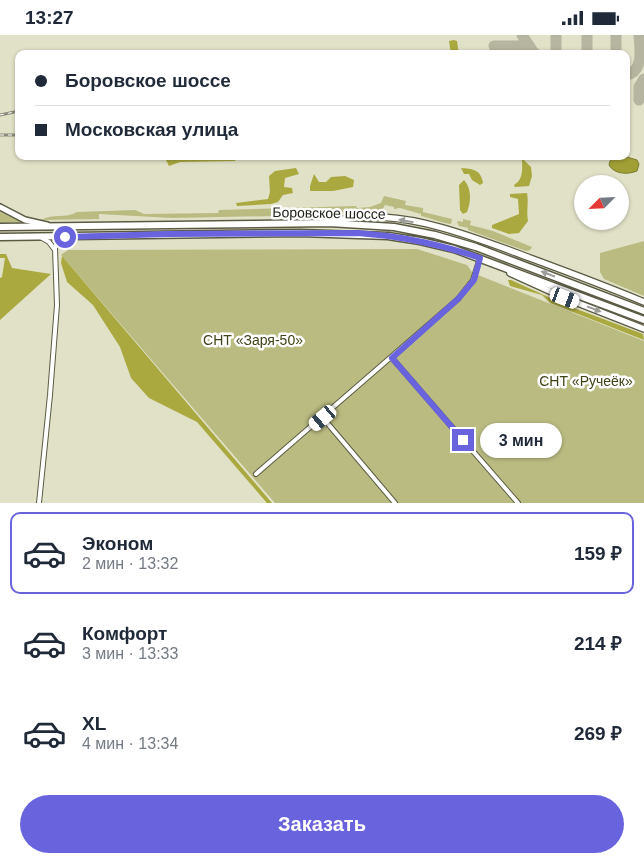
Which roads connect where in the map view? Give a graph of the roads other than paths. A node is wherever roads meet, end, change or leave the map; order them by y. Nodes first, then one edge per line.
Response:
1 (0, 207) edge
2 (329, 223) junction
3 (0, 227) edge
4 (57, 227) junction
5 (0, 237) edge
6 (40, 237) junction
7 (67, 237) junction
8 (54, 250) junction
9 (480, 258) junction
10 (498, 265) junction
11 (644, 302) edge
12 (644, 311) edge
13 (644, 319) edge
14 (644, 329) edge
15 (392, 358) junction
16 (323, 418) junction
17 (256, 474) dead end
18 (39, 503) edge
19 (395, 503) edge
20 (518, 503) edge

1 - 4 street
2 - 4 main road, Боровское шоссе
11 -> 2 main road
12 -> 2 main road, Боровское шоссе
3 - 4 main road, Боровское шоссе
5 - 6 main road, Боровское шоссе
6 - 7 main road, Боровское шоссе
6 - 8 street
7 - 8 street
7 - 9 main road, Боровское шоссе
8 - 18 street
9 - 10 main road, Боровское шоссе
9 - 15 street
10 - 13 main road, Боровское шоссе
10 -> 14 main road
15 - 16 street
15 - 20 street
16 - 17 street
16 - 19 street

